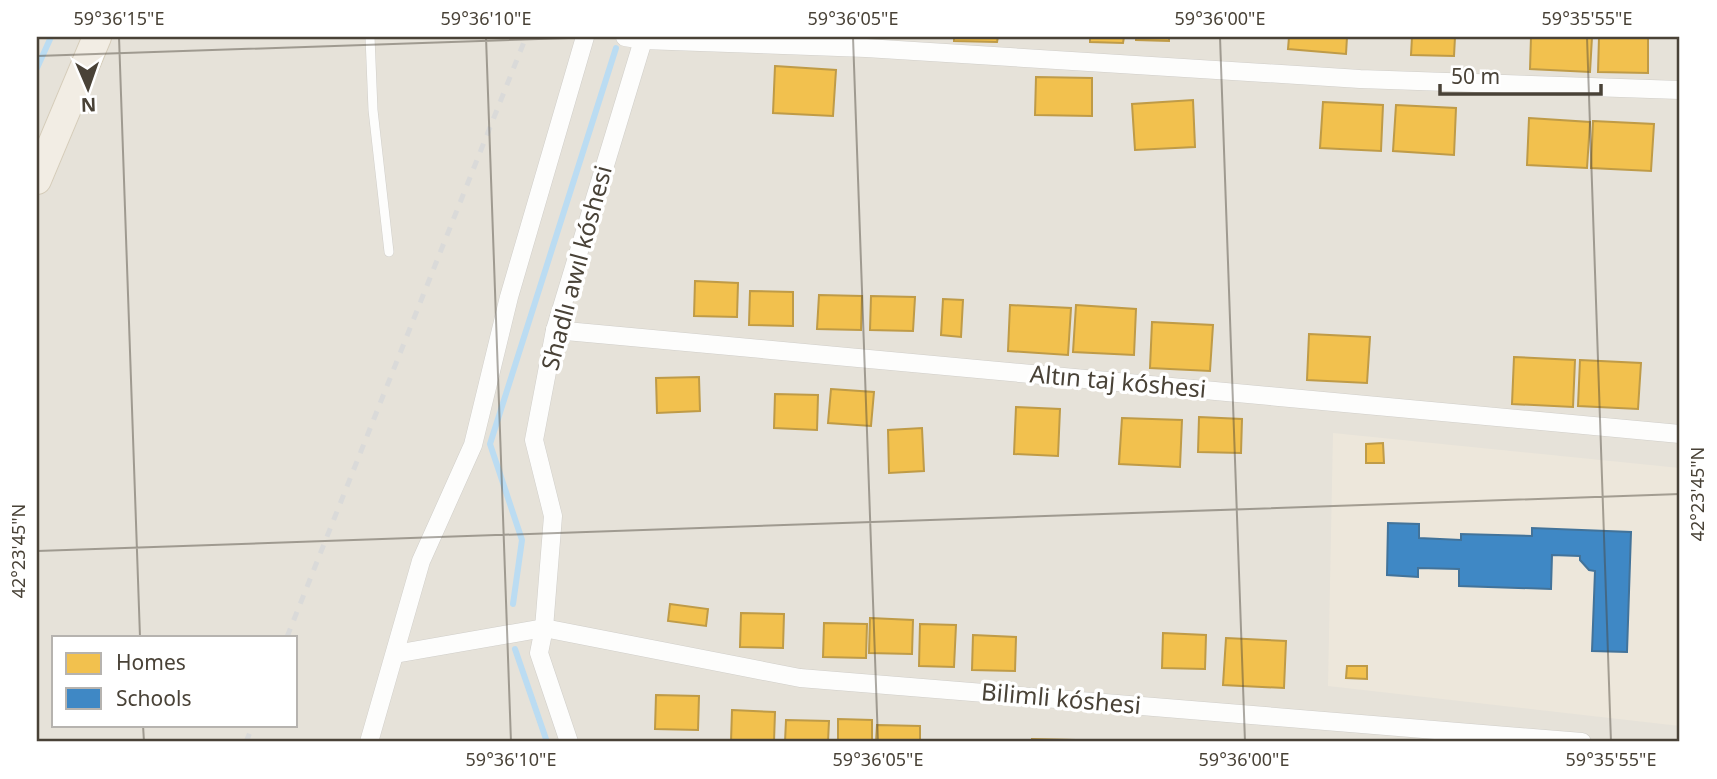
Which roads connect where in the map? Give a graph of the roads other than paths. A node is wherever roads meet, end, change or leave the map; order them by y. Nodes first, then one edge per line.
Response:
1 (97, 37) edge
2 (370, 37) edge
3 (585, 37) edge
4 (638, 38) edge
5 (1680, 90) edge
6 (37, 180) edge
7 (389, 252) dead end
8 (555, 330) junction
9 (1680, 434) edge
10 (544, 628) junction
11 (395, 653) junction
12 (369, 742) edge
13 (569, 742) edge
14 (1583, 742) edge

1 - 6 main road
2 - 7 lane
3 - 11 street
4 - 5 street
4 - 8 street, Shadlı awıl kóshesi
8 - 9 street, Altın taj kóshesi
8 - 10 street, Shadlı awıl kóshesi
10 - 11 street
10 - 13 street, Shadlı awıl kóshesi
10 - 14 street, Bilimli kóshesi
11 - 12 street

